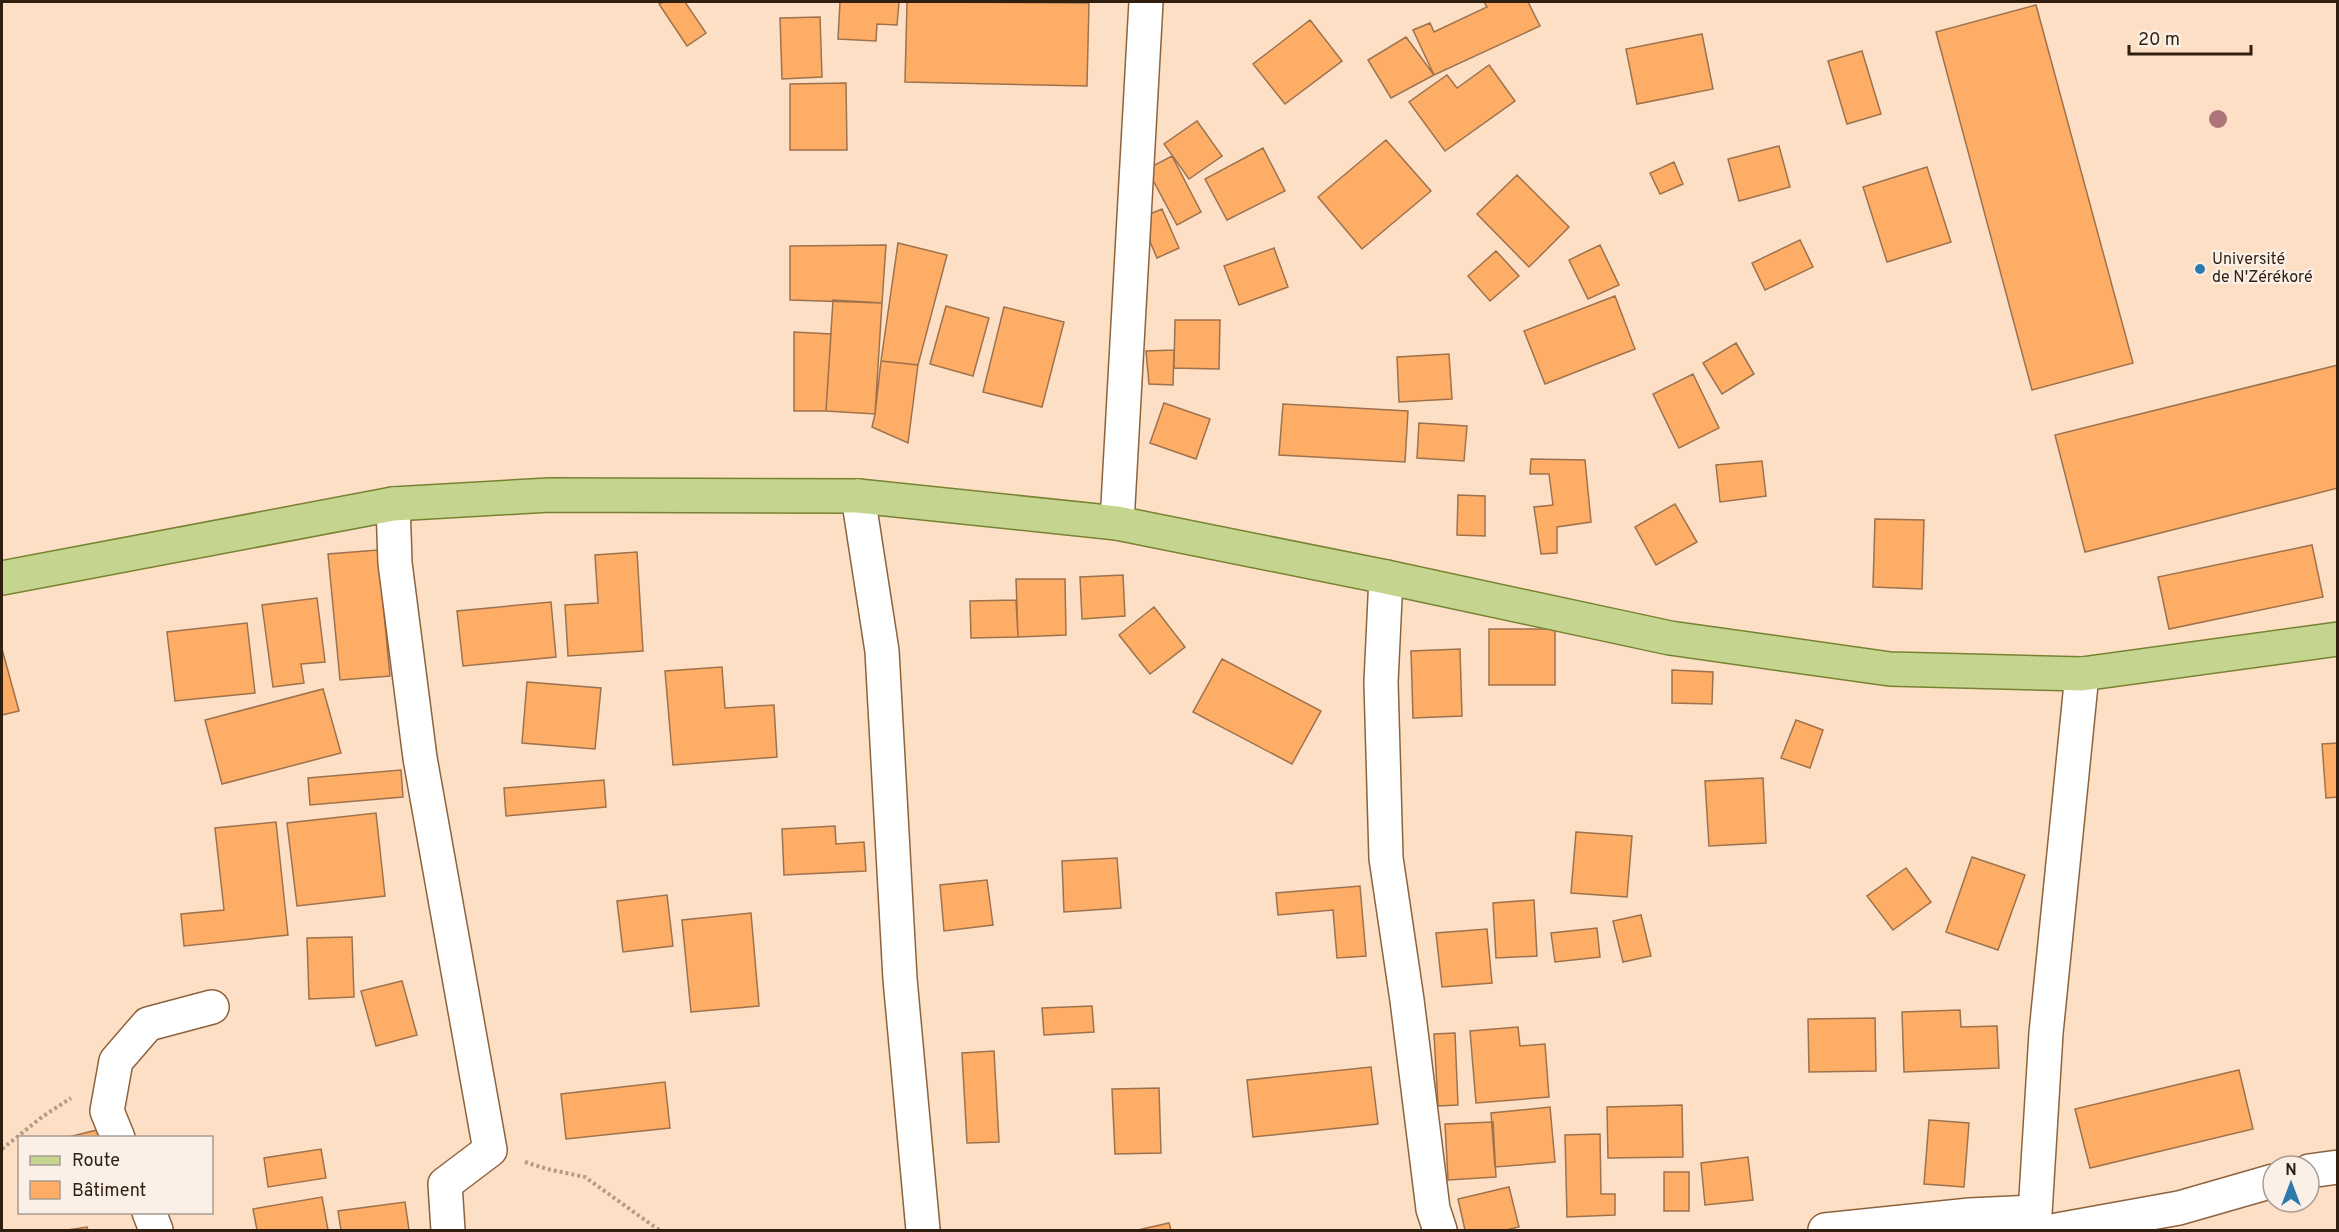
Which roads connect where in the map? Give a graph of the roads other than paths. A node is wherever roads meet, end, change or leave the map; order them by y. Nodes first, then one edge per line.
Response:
1 (1146, 2) edge
2 (858, 496) junction
3 (393, 504) junction
4 (1117, 523) junction
5 (1386, 577) junction
6 (2, 578) edge
7 (2337, 639) edge
8 (2082, 674) junction
9 (212, 1007) dead end
10 (118, 1136) edge
11 (2337, 1167) edge
12 (2321, 1169) edge
13 (2261, 1184) edge
14 (150, 1214) edge
15 (2042, 1224) edge
16 (156, 1230) edge
17 (448, 1230) edge
18 (923, 1230) edge
19 (1440, 1230) edge
20 (1825, 1230) edge

1 - 4 street
2 - 3 main road
2 - 4 main road
2 - 18 street
3 - 6 main road
3 - 17 street
4 - 5 main road
5 - 8 main road
5 - 19 street
7 - 8 main road
8 - 15 street
9 - 10 street
11 - 12 street
13 - 15 street
14 - 16 street
15 - 20 street

